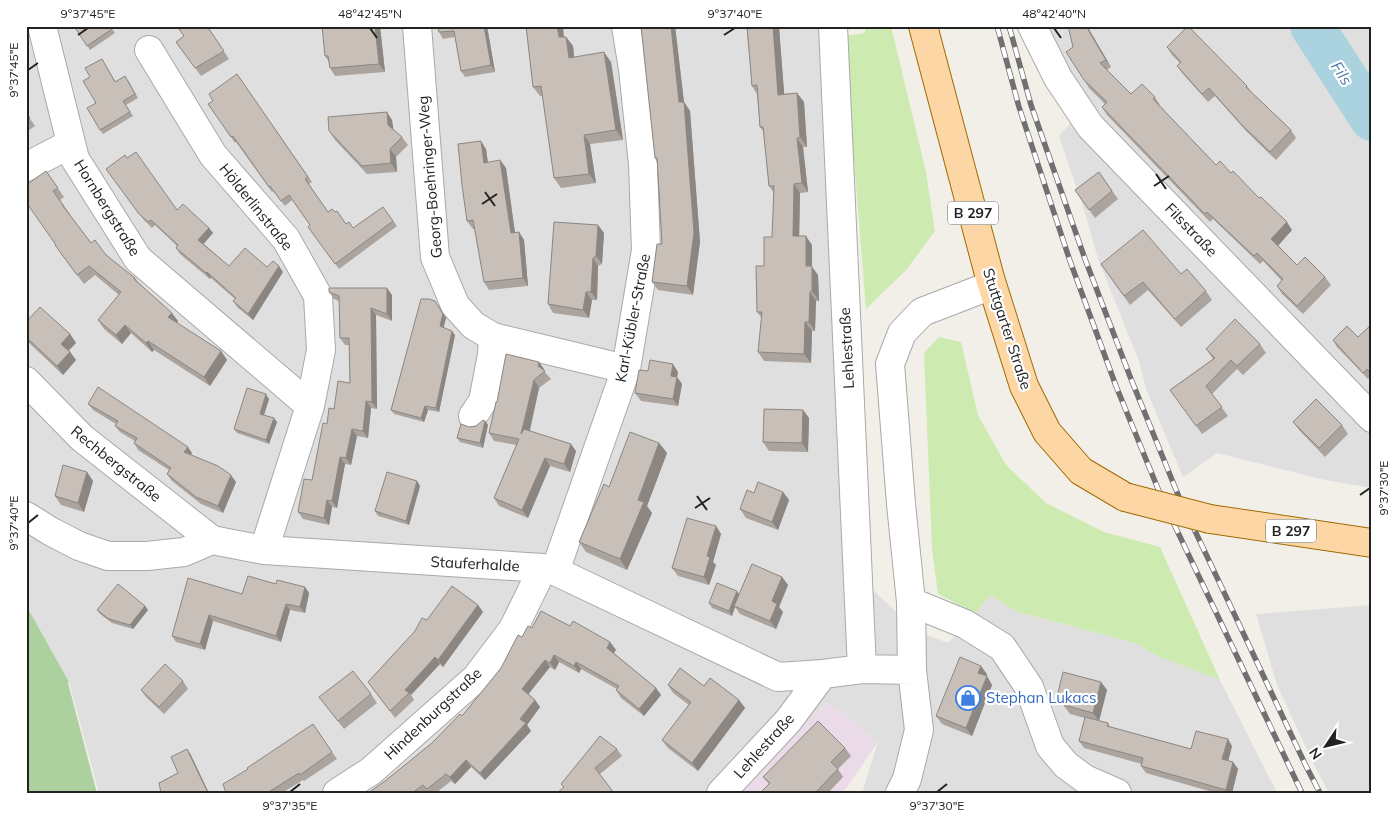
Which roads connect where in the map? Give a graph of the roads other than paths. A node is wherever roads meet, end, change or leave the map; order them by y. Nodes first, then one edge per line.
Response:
1 (42, 26) edge
2 (417, 26) edge
3 (626, 26) edge
4 (833, 26) edge
5 (922, 26) edge
6 (1032, 26) edge
7 (149, 50) dead end
8 (70, 144) junction
9 (26, 167) edge
10 (987, 285) junction
11 (493, 336) junction
12 (626, 369) junction
13 (26, 381) edge
14 (310, 406) junction
15 (473, 416) dead end
16 (1372, 418) edge
17 (26, 516) edge
18 (212, 540) junction
19 (1372, 543) edge
20 (264, 550) junction
21 (549, 569) junction
22 (911, 602) junction
23 (862, 669) junction
24 (912, 670) junction
25 (823, 674) junction
26 (337, 793) edge
27 (721, 793) edge
28 (900, 793) edge
29 (1117, 793) edge

1 - 8 street, Hornbergstraße
2 - 11 street, Georg-Boehringer-Weg
3 - 12 street, Karl-Kübler-Straße
4 - 23 street, Lehlestraße
5 - 10 main road, Stuttgarter Straße / B 297
6 - 16 street, Filsstraße
7 - 14 street, Hölderlinstraße
8 - 9 street
8 - 14 street, Hornbergstraße
10 - 19 main road, Stuttgarter Straße / B 297, bridge
10 - 22 street
11 - 12 street, Georg-Boehringer-Weg
11 - 15 street
12 - 21 street, Karl-Kübler-Straße
13 - 18 street, Rechbergstraße
14 - 20 street, Hölderlinstraße
17 - 18 street
18 - 20 street, Stauferhalde
20 - 21 street, Stauferhalde
21 - 25 street, Stauferhalde
21 - 26 street, Hindenburgstraße
22 - 24 street
22 - 29 street
23 - 24 street, Stauferhalde
23 - 25 street, Stauferhalde
24 - 28 street
25 - 27 street, Lehlestraße

